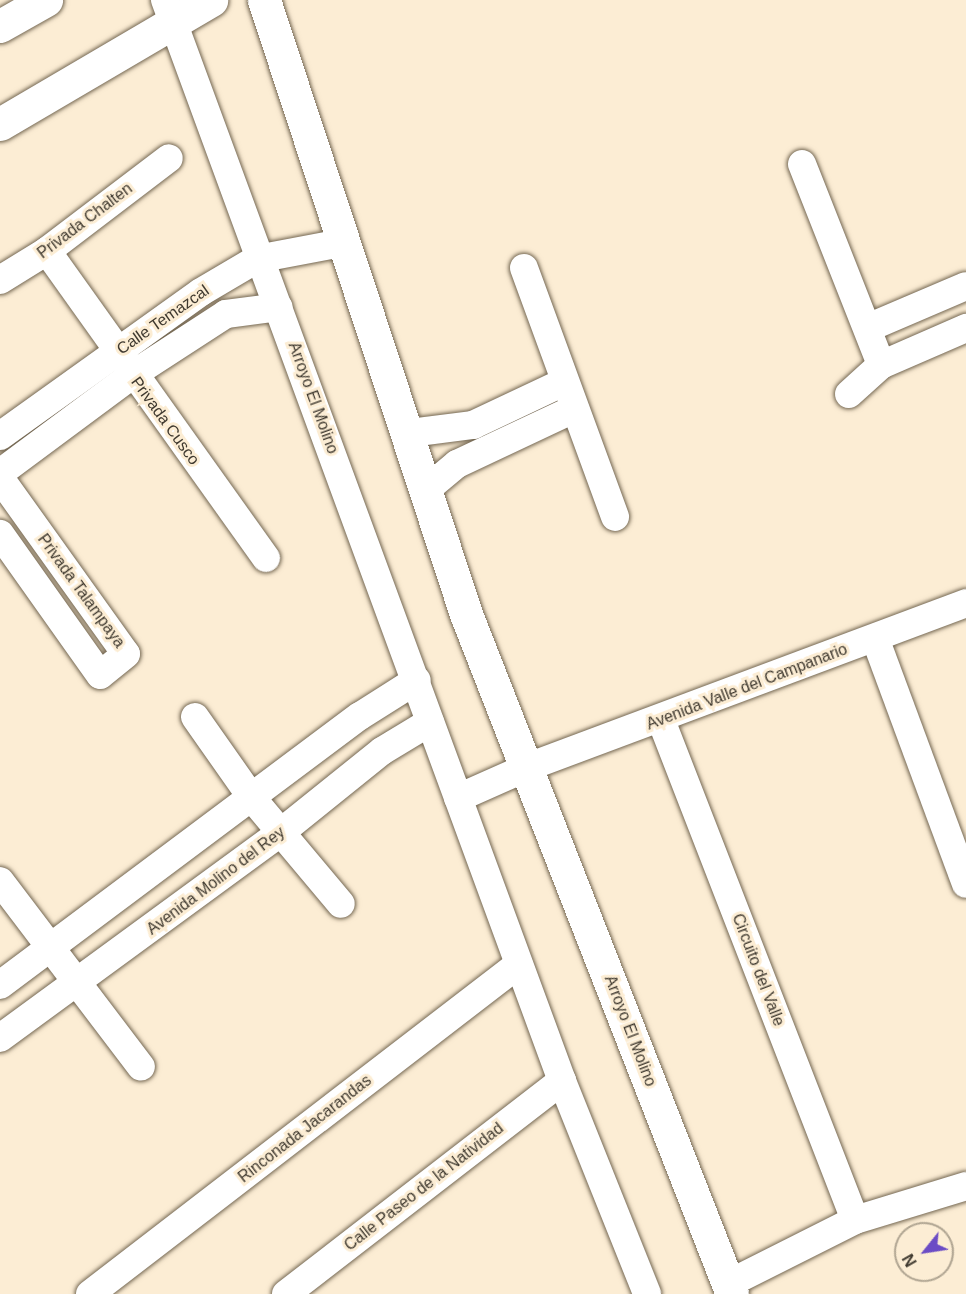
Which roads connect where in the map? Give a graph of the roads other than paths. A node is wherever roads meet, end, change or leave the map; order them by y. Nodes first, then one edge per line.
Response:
1 (46, 0) edge
2 (212, 0) edge
3 (264, 0) edge
4 (169, 11) edge
5 (0, 26) edge
6 (0, 124) edge
7 (169, 158) dead end
8 (802, 164) dead end
9 (342, 243) junction
10 (47, 251) junction
11 (257, 259) junction
12 (524, 268) dead end
13 (0, 280) edge
14 (966, 286) edge
15 (279, 307) junction
16 (870, 327) junction
17 (966, 328) edge
18 (125, 363) junction
19 (881, 365) junction
20 (849, 394) dead end
21 (569, 395) junction
22 (410, 433) junction
23 (0, 436) edge
24 (0, 473) edge
25 (0, 478) edge
26 (428, 489) junction
27 (615, 517) dead end
28 (0, 534) edge
29 (266, 558) dead end
30 (966, 603) edge
31 (875, 638) junction
32 (417, 680) junction
33 (360, 716) junction
34 (195, 717) dead end
35 (661, 720) junction
36 (430, 722) junction
37 (382, 751) junction
38 (528, 767) junction
39 (252, 798) junction
40 (458, 798) junction
41 (280, 833) junction
42 (0, 881) edge
43 (966, 884) edge
44 (340, 904) dead end
45 (47, 948) junction
46 (519, 963) junction
47 (77, 984) junction
48 (0, 985) edge
49 (0, 1038) edge
50 (141, 1067) dead end
51 (562, 1081) junction
52 (966, 1186) edge
53 (855, 1220) junction
54 (730, 1289) edge
55 (90, 1294) edge
56 (286, 1294) edge
57 (647, 1294) edge

1 - 5 street
2 - 4 street
3 - 9 street, Arroyo El Molino
4 - 6 street
4 - 11 street, Arroyo El Molino
7 - 10 street, Privada Chalten
8 - 16 street
9 - 11 street, Calle Temazcal
9 - 22 street, Arroyo El Molino
10 - 13 street, Privada Chalten
10 - 18 street, Privada Cusco
11 - 15 street, Arroyo El Molino
11 - 18 street, Calle Temazcal
12 - 21 street
14 - 16 street
15 - 18 street, Calle Temazcal
15 - 32 street, Arroyo El Molino
16 - 19 street
17 - 19 street
18 - 23 street, Calle Temazcal
18 - 24 street, Calle Temazcal
18 - 29 street, Privada Cusco
19 - 20 street
21 - 22 street
21 - 26 street
21 - 27 street
22 - 26 street, Arroyo El Molino
25 - 28 street, Privada Talampaya
26 - 38 street, Arroyo El Molino
30 - 31 street, Avenida Valle del Campanario
31 - 35 street, Avenida Valle del Campanario
31 - 43 street
32 - 33 street
32 - 36 street, Arroyo El Molino
33 - 37 street
33 - 39 street
34 - 39 street
35 - 38 street, Avenida Valle del Campanario
35 - 53 street, Circuito del Valle
36 - 37 street, Avenida Molino del Rey
36 - 40 street, Arroyo El Molino
37 - 41 street, Avenida Molino del Rey
38 - 40 street
38 - 54 street, Arroyo El Molino
39 - 41 street
39 - 45 street
40 - 46 street, Arroyo El Molino
41 - 44 street
41 - 47 street, Avenida Molino del Rey
42 - 45 street
45 - 47 street
45 - 48 street
46 - 51 street, Arroyo El Molino
46 - 55 street, Rinconada Jacarandas
47 - 49 street, Avenida Molino del Rey
47 - 50 street
51 - 56 street, Calle Paseo de la Natividad
51 - 57 street, Arroyo El Molino
52 - 53 street
53 - 54 street

